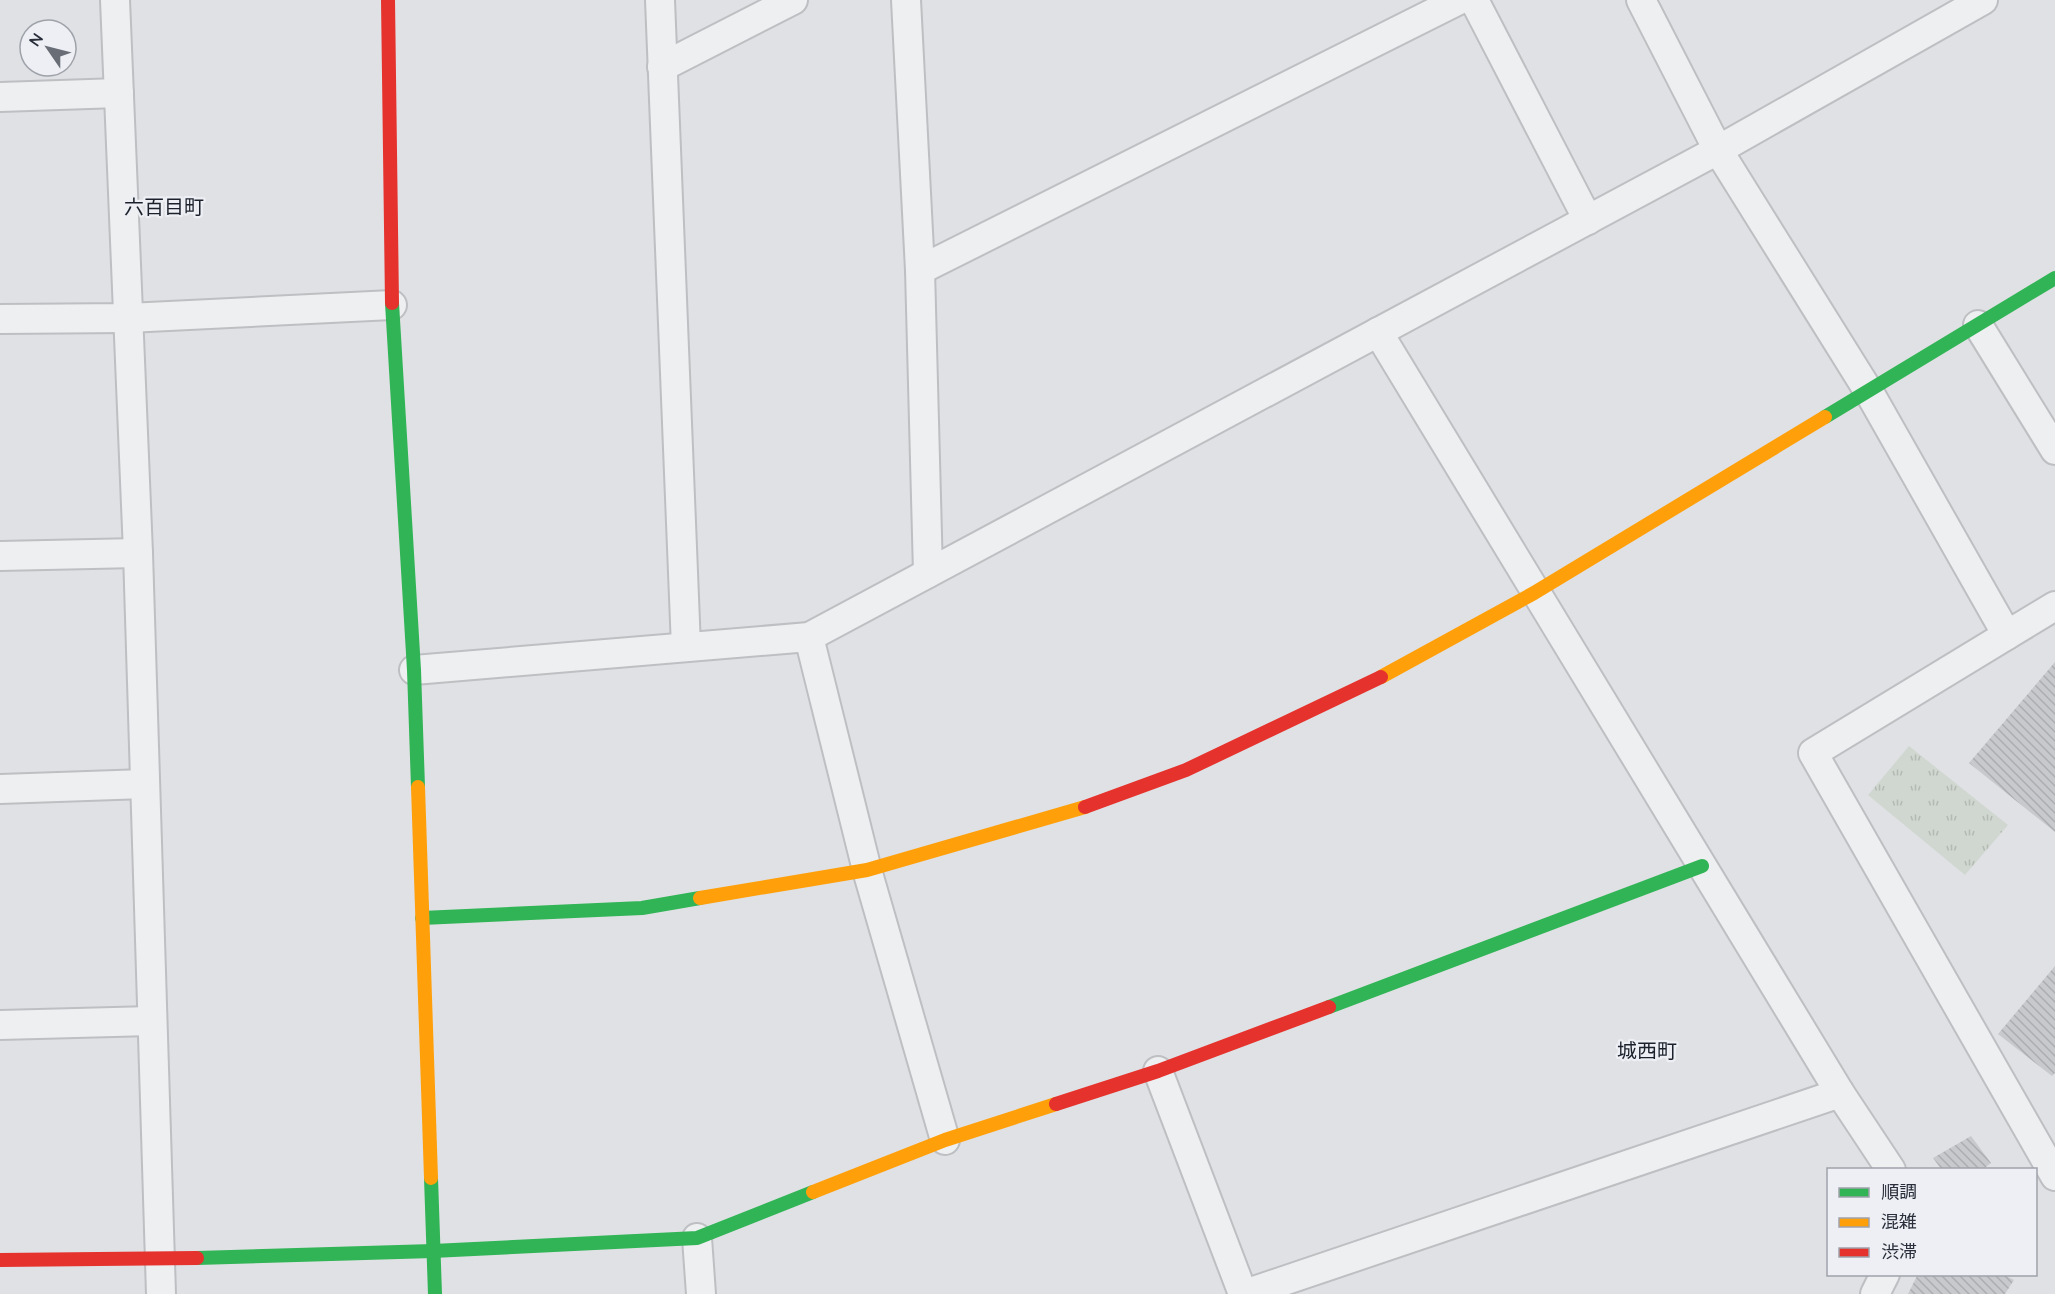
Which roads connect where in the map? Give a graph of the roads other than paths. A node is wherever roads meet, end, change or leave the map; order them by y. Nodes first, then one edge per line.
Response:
1 (115, 0) edge
2 (388, 0) edge
3 (660, 0) edge
4 (794, 0) edge
5 (906, 0) edge
6 (1459, 0) edge
7 (1474, 0) edge
8 (1641, 0) edge
9 (1970, 4) edge
10 (663, 67) junction
11 (119, 93) junction
12 (0, 97) edge
13 (1718, 150) junction
14 (1588, 220) junction
15 (920, 270) junction
16 (2055, 278) edge
17 (392, 305) junction
18 (128, 318) junction
19 (0, 319) edge
20 (1978, 325) junction
21 (1377, 332) junction
22 (1869, 392) junction
23 (2055, 450) edge
24 (138, 553) junction
25 (0, 556) edge
26 (928, 573) junction
27 (1534, 593) junction
28 (2055, 606) edge
29 (2007, 635) junction
30 (809, 637) junction
31 (686, 647) junction
32 (414, 670) junction
33 (145, 784) junction
34 (0, 789) edge
35 (1702, 866) junction
36 (867, 870) junction
37 (422, 918) junction
38 (152, 1021) junction
39 (0, 1025) edge
40 (1158, 1071) junction
41 (1840, 1093) junction
42 (945, 1140) junction
43 (1890, 1168) edge
44 (2055, 1176) edge
45 (697, 1238) junction
46 (433, 1251) junction
47 (159, 1259) junction
48 (0, 1260) edge
49 (1884, 1276) edge
50 (161, 1294) edge
51 (435, 1294) edge
52 (701, 1294) edge
53 (1244, 1294) edge
54 (1875, 1294) edge

1 - 11 street
2 - 17 street
3 - 10 street
4 - 10 street
5 - 15 street
6 - 15 street
7 - 14 street
8 - 13 street
9 - 13 street
10 - 31 street
11 - 12 street
11 - 18 street
13 - 14 street
13 - 22 street
14 - 21 street
15 - 26 street
16 - 20 street
17 - 18 street
17 - 32 street
18 - 19 street
18 - 24 street
20 - 22 street
20 - 23 street
21 - 26 street
21 - 27 street
22 - 27 street
22 - 29 street
24 - 25 street
24 - 33 street
26 - 30 street
27 - 35 street
27 - 36 street
28 - 29 street
29 - 44 street
30 - 31 street
30 - 36 street
31 - 32 street
32 - 37 street
33 - 34 street
33 - 38 street
35 - 40 street
35 - 41 street
36 - 37 street
36 - 42 street
37 - 46 street
38 - 39 street
38 - 47 street
40 - 42 street
40 - 53 street
41 - 43 street
41 - 53 street
42 - 45 street
45 - 46 street
45 - 52 street
46 - 47 street
46 - 51 street
47 - 48 street
47 - 50 street
49 - 54 street

